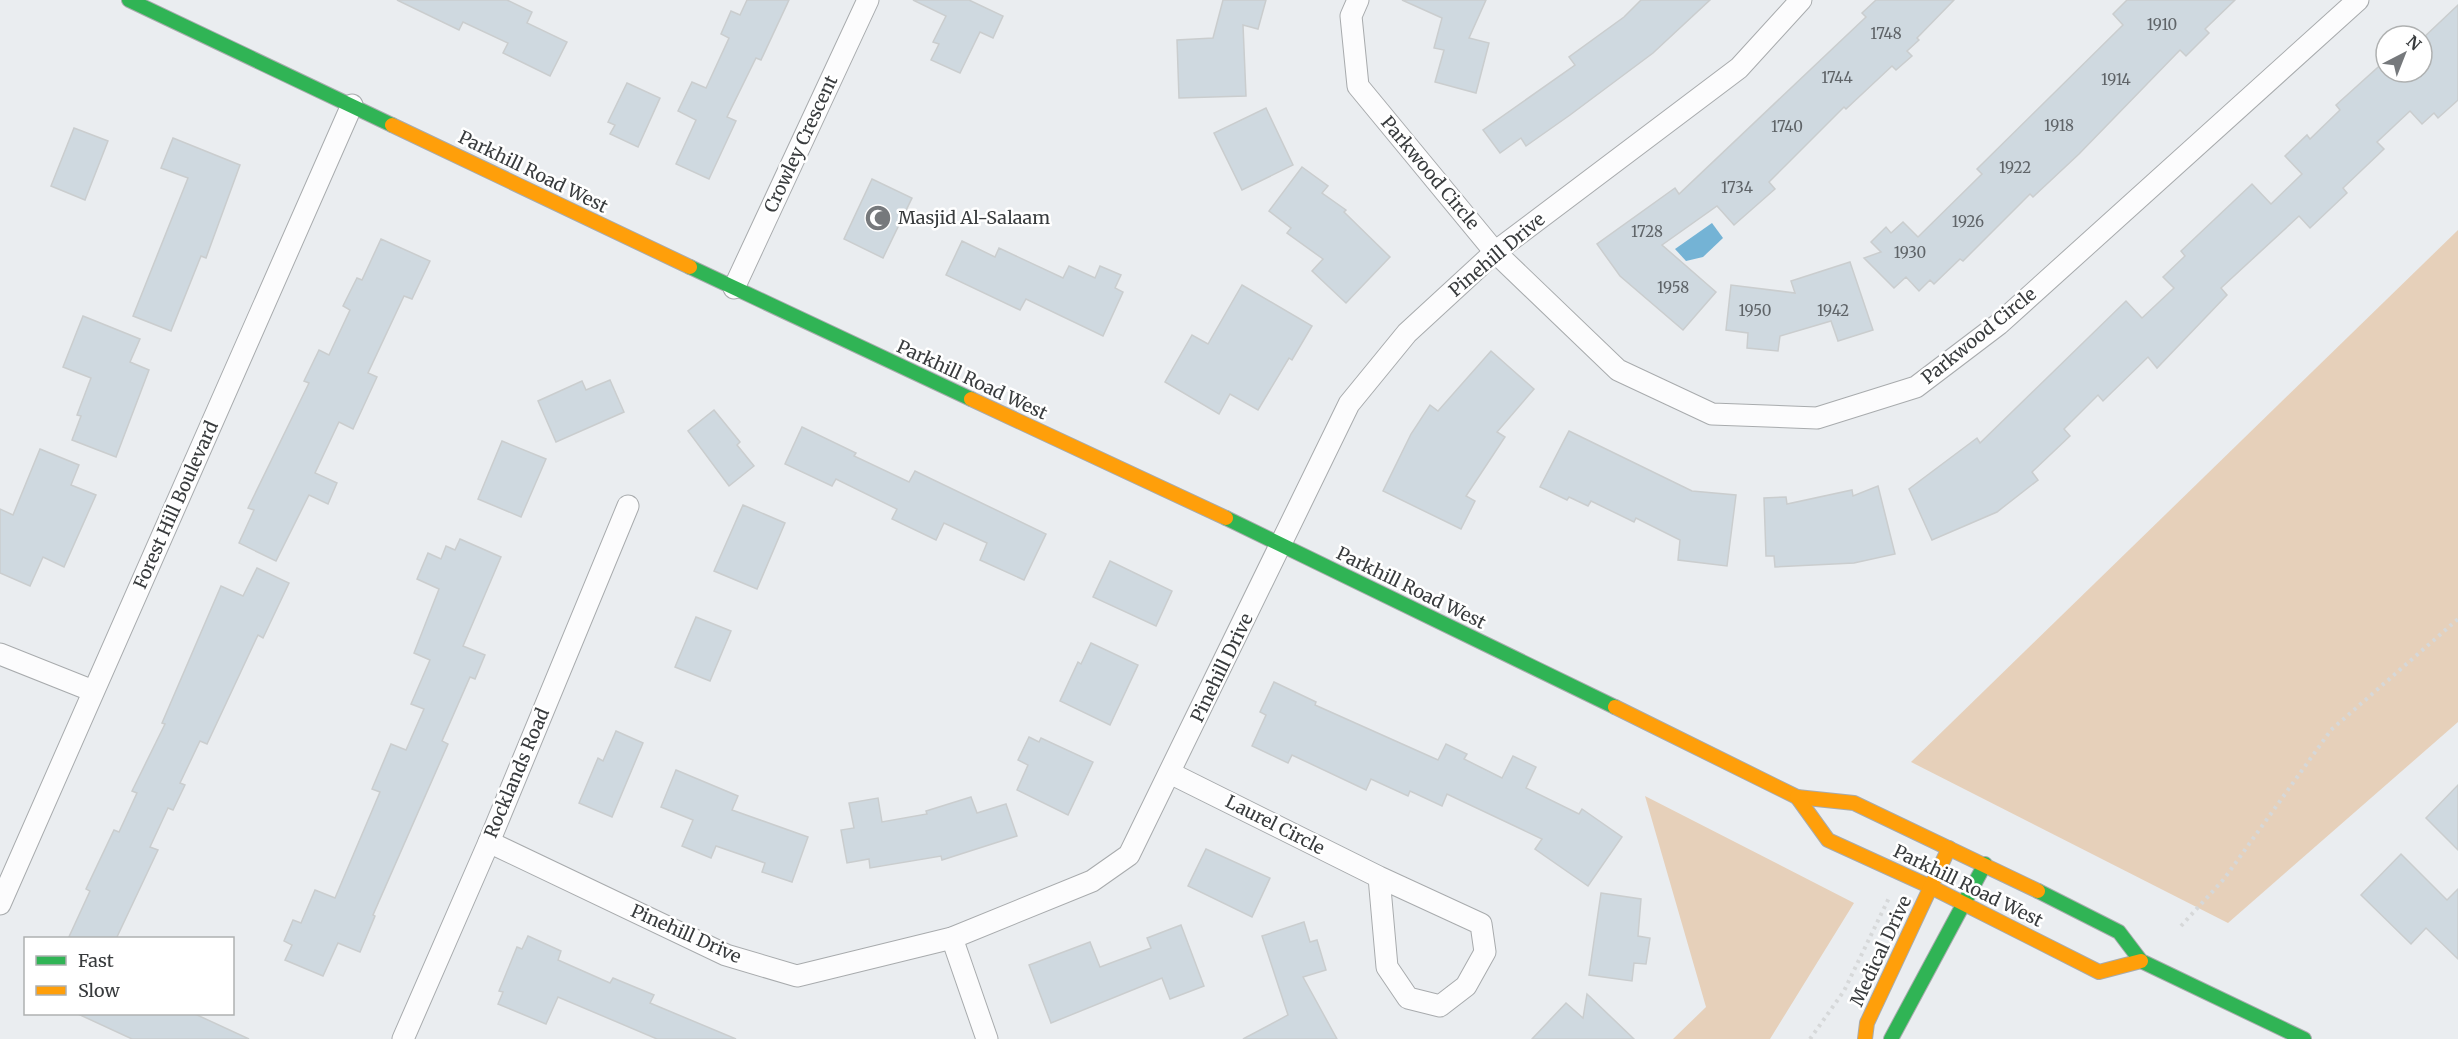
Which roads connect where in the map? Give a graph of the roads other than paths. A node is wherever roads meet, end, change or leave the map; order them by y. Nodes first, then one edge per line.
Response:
1 (129, 0) edge
2 (868, 0) edge
3 (1358, 0) edge
4 (1801, 0) edge
5 (2358, 0) edge
6 (352, 105) junction
7 (1495, 252) junction
8 (734, 288) junction
9 (628, 506) dead end
10 (1280, 543) junction
11 (0, 654) edge
12 (93, 691) junction
13 (1170, 772) junction
14 (1797, 797) junction
15 (489, 842) junction
16 (1949, 848) junction
17 (1985, 864) junction
18 (1379, 877) junction
19 (1931, 886) junction
20 (0, 904) edge
21 (1965, 904) junction
22 (951, 938) junction
23 (2141, 961) junction
24 (403, 1039) edge
25 (987, 1039) edge
26 (1865, 1039) edge
27 (1890, 1039) edge
28 (2304, 1039) edge

1 - 6 main road, Parkhill Road West
2 - 8 street, Crowley Crescent
3 - 7 street, Parkwood Circle
4 - 7 street, Pinehill Drive
5 - 7 street, Parkwood Circle
6 - 8 main road, Parkhill Road West
6 - 12 street, Forest Hill Boulevard
7 - 10 street, Pinehill Drive
8 - 10 main road, Parkhill Road West
9 - 15 street, Rocklands Road
10 - 13 street, Pinehill Drive
10 - 14 main road, Parkhill Road West
11 - 12 street
12 - 20 street, Forest Hill Boulevard
13 - 18 street, Laurel Circle
13 - 22 street, Pinehill Drive
14 - 16 main road, Parkhill Road West
14 - 19 main road, Parkhill Road West
15 - 22 street, Pinehill Drive
15 - 24 street, Rocklands Road
16 - 17 main road, Parkhill Road West
16 - 19 main road, Medical Drive
17 - 21 main road
17 - 23 main road, Parkhill Road West
18 - 18 street, Laurel Circle
19 - 21 main road, Parkhill Road West
19 - 26 main road, Medical Drive
21 - 23 main road, Parkhill Road West
21 - 27 main road
22 - 25 street
23 - 28 main road, Parkhill Road West

